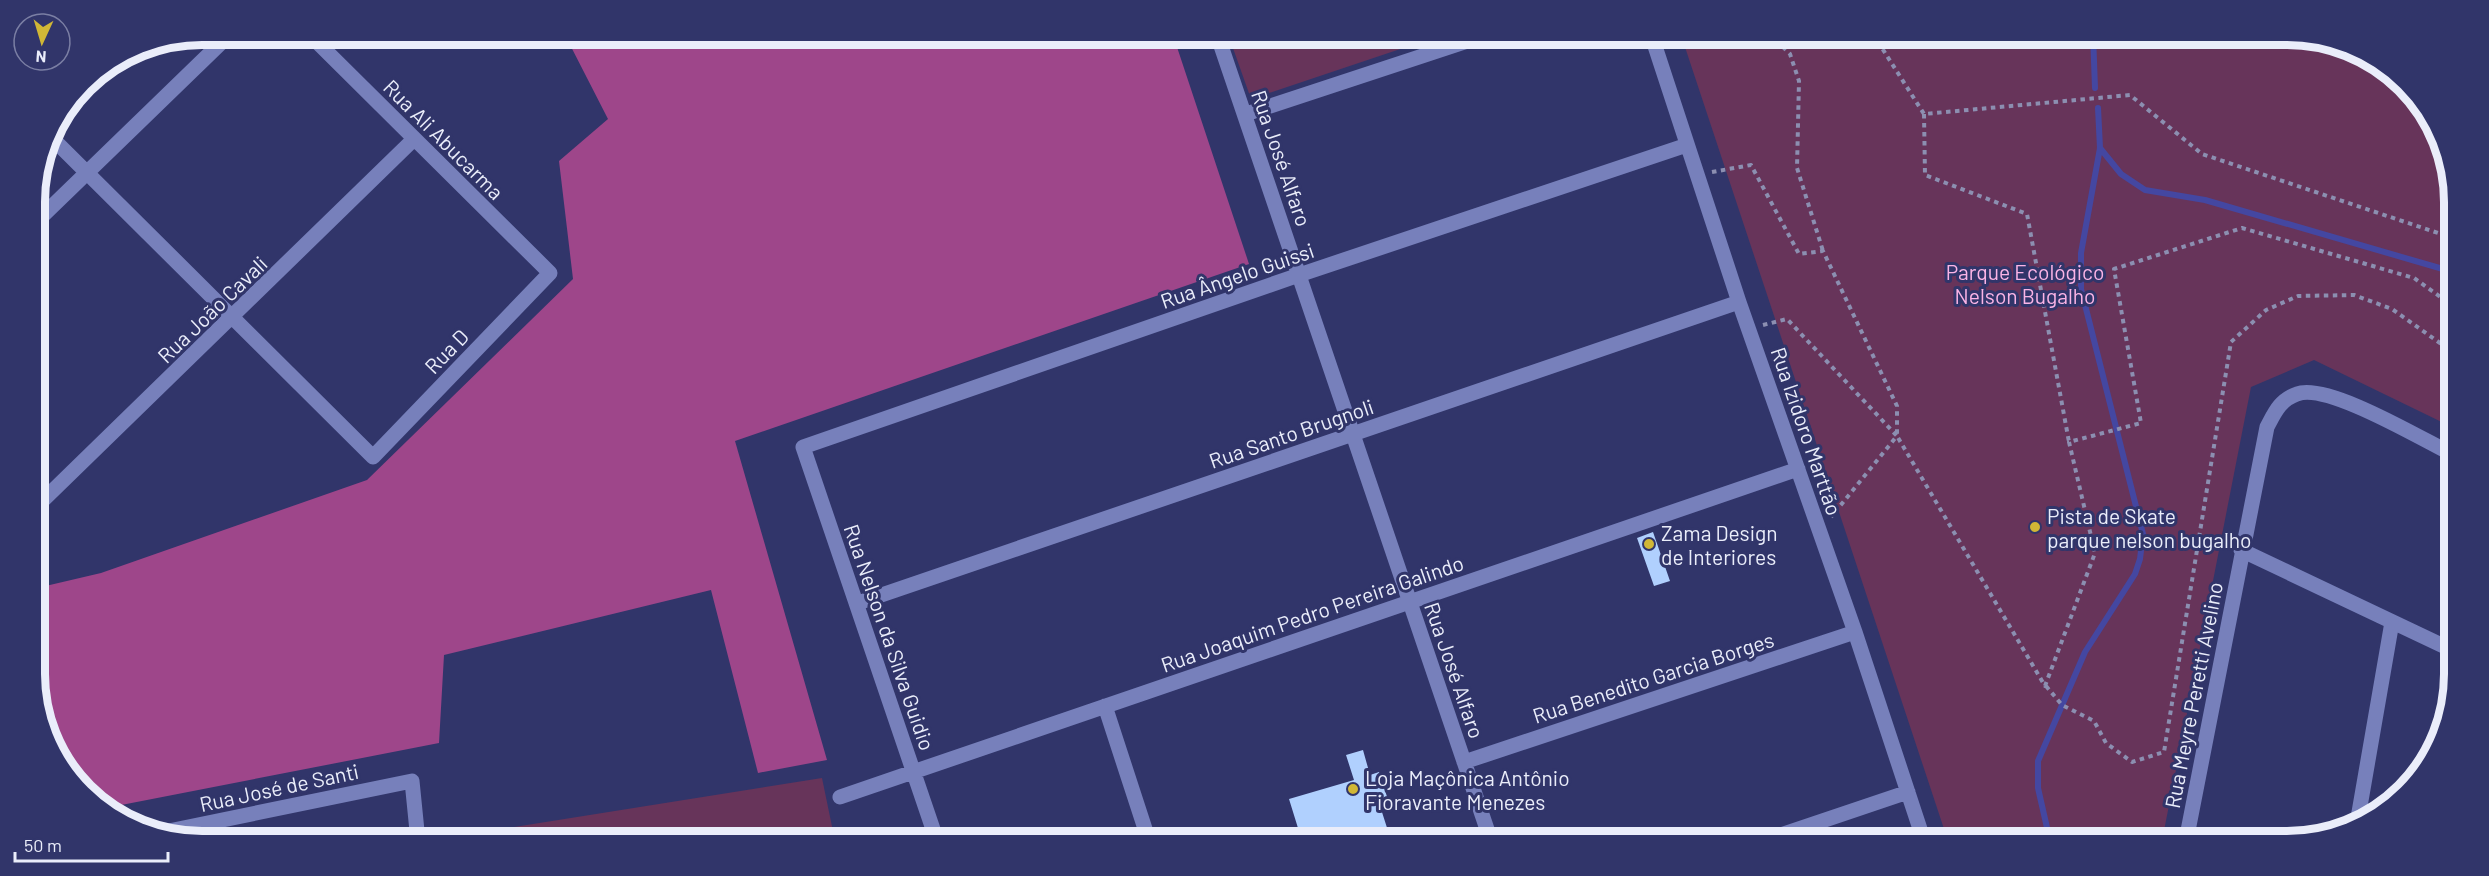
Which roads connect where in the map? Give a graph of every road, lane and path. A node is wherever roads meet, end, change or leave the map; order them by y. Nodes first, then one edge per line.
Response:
1 (219, 45) edge
2 (320, 45) edge
3 (1221, 45) edge
4 (1456, 45) edge
5 (1655, 45) edge
6 (1781, 45) edge
7 (1880, 45) edge
8 (1246, 114) junction
9 (1924, 114) junction
10 (414, 139) junction
11 (57, 143) edge
12 (1687, 145) junction
13 (87, 172) junction
14 (1697, 175) junction
15 (45, 213) edge
16 (2444, 235) edge
17 (1823, 251) junction
18 (550, 273) joint
19 (1299, 275) junction
20 (2444, 300) edge
21 (1738, 302) junction
22 (233, 318) junction
23 (1748, 329) junction
24 (2444, 346) edge
25 (1353, 434) junction
26 (1897, 436) junction
27 (2069, 442) junction
28 (803, 447) joint
29 (2444, 450) edge
30 (1798, 469) junction
31 (45, 498) edge
32 (1820, 531) junction
33 (2241, 550) junction
34 (1410, 602) junction
35 (858, 603) junction
36 (2392, 622) junction
37 (1855, 632) junction
38 (2444, 646) edge
39 (2045, 686) junction
40 (1105, 706) junction
41 (1464, 762) junction
42 (914, 772) junction
43 (1908, 792) junction
44 (840, 797) dead end
45 (2359, 813) edge
46 (178, 829) edge
47 (417, 831) edge
48 (934, 831) edge
49 (1146, 831) edge
50 (1488, 831) edge
51 (1793, 831) edge
52 (1921, 831) edge
53 (2188, 831) edge

1 - 13 street
2 - 10 street, Rua Ali Abucarma
3 - 8 street, Rua José Alfaro
4 - 8 street
5 - 12 street, Rua Izidoro Marttão
6 - 17 path
7 - 9 path
8 - 19 street, Rua José Alfaro
9 - 16 path
9 - 27 path
10 - 18 street, Rua Ali Abucarma
10 - 22 street, Rua João Cavali
11 - 13 street
12 - 14 street, Rua Izidoro Marttão
12 - 19 street, Rua Ângelo Guissi
13 - 15 street
13 - 22 street
14 - 17 path
14 - 21 street, Rua Izidoro Marttão
17 - 26 path
18 - 22 street, Rua D
19 - 25 street, Rua José Alfaro
19 - 28 street, Rua Ângelo Guissi
20 - 27 path
21 - 23 street, Rua Izidoro Marttão
21 - 25 street, Rua Santo Brugnoli
22 - 31 street, Rua João Cavali
23 - 26 path
23 - 30 street, Rua Izidoro Marttão
24 - 39 path
25 - 34 street, Rua José Alfaro
25 - 35 street, Rua Santo Brugnoli
26 - 32 path
26 - 39 path
27 - 39 path
28 - 35 street, Rua Nelson da Silva Guidio
29 - 33 street, Rua Meyre Peretti Avelino
30 - 32 street, Rua Izidoro Marttão
30 - 34 street, Rua Joaquim Pedro Pereira Galindo
32 - 37 street, Rua Izidoro Marttão
33 - 36 street
33 - 53 street, Rua Meyre Peretti Avelino
34 - 40 street, Rua Joaquim Pedro Pereira Galindo
34 - 41 street, Rua José Alfaro
35 - 42 street, Rua Nelson da Silva Guidio
36 - 38 street
36 - 45 street
37 - 41 street, Rua Benedito Garcia Borges
37 - 43 street, Rua Izidoro Marttão
40 - 42 street, Rua Joaquim Pedro Pereira Galindo
40 - 49 street
41 - 50 street, Rua José Alfaro
42 - 44 street, Rua Joaquim Pedro Pereira Galindo
42 - 48 street, Rua Nelson da Silva Guidio
43 - 51 street
43 - 52 street, Rua Izidoro Marttão
46 - 47 street, Rua José de Santi

